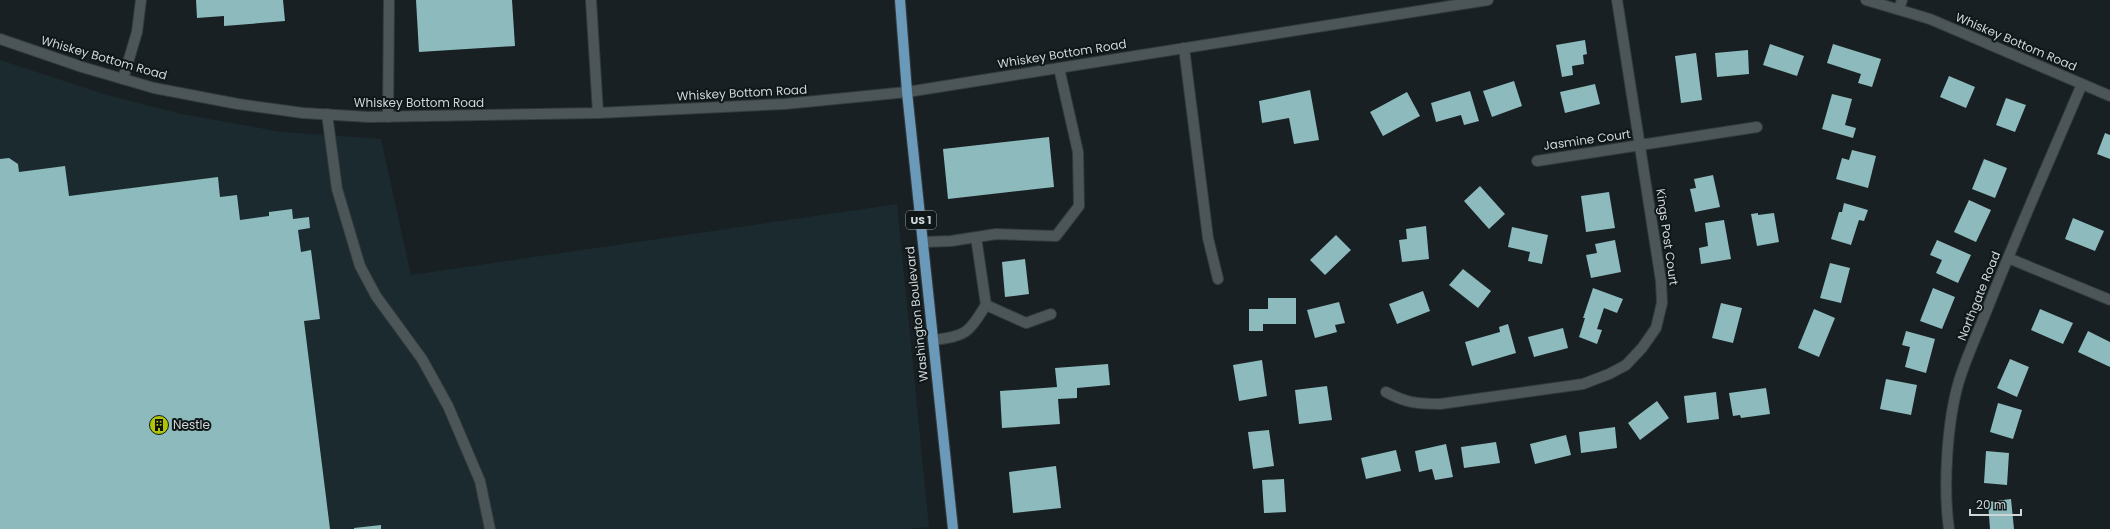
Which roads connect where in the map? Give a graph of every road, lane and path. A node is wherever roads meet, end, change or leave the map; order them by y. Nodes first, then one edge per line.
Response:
1 (141, 0) edge
2 (389, 0) edge
3 (591, 0) edge
4 (900, 0) edge
5 (1488, 0) edge
6 (1617, 0) edge
7 (1866, 0) edge
8 (1901, 5) edge
9 (0, 39) edge
10 (1184, 48) junction
11 (1059, 68) junction
12 (123, 79) junction
13 (2082, 84) junction
14 (907, 92) junction
15 (2110, 96) edge
16 (598, 113) junction
17 (327, 114) junction
18 (388, 117) junction
19 (1757, 127) dead end
20 (1640, 146) junction
21 (1537, 161) dead end
22 (976, 237) junction
23 (923, 242) junction
24 (2008, 258) junction
25 (1218, 279) dead end
26 (2110, 300) edge
27 (986, 305) junction
28 (1051, 314) dead end
29 (933, 340) junction
30 (1386, 392) dead end
31 (490, 529) edge
32 (953, 529) edge
33 (1949, 529) edge

1 - 12 street
2 - 18 street
3 - 16 street
4 - 14 main road, Washington Boulevard / US 1
5 - 10 street, Whiskey Bottom Road
6 - 20 street, Kings Post Court
7 - 8 street, Whiskey Bottom Road
8 - 13 street, Whiskey Bottom Road
9 - 12 street, Whiskey Bottom Road
10 - 11 street, Whiskey Bottom Road
10 - 25 street
11 - 14 street, Whiskey Bottom Road
11 - 22 street
12 - 17 street, Whiskey Bottom Road
13 - 15 street, Whiskey Bottom Road
13 - 24 street, Northgate Road
14 - 16 street, Whiskey Bottom Road
14 - 23 main road, Washington Boulevard / US 1
16 - 18 street, Whiskey Bottom Road
17 - 18 street, Whiskey Bottom Road
17 - 31 street
19 - 20 street, Jasmine Court
20 - 21 street, Jasmine Court
20 - 30 street, Kings Post Court
22 - 23 street
22 - 27 street
23 - 29 main road, Washington Boulevard / US 1
24 - 26 street
24 - 33 street, Northgate Road
27 - 28 street
27 - 29 street
29 - 32 main road, Washington Boulevard / US 1

